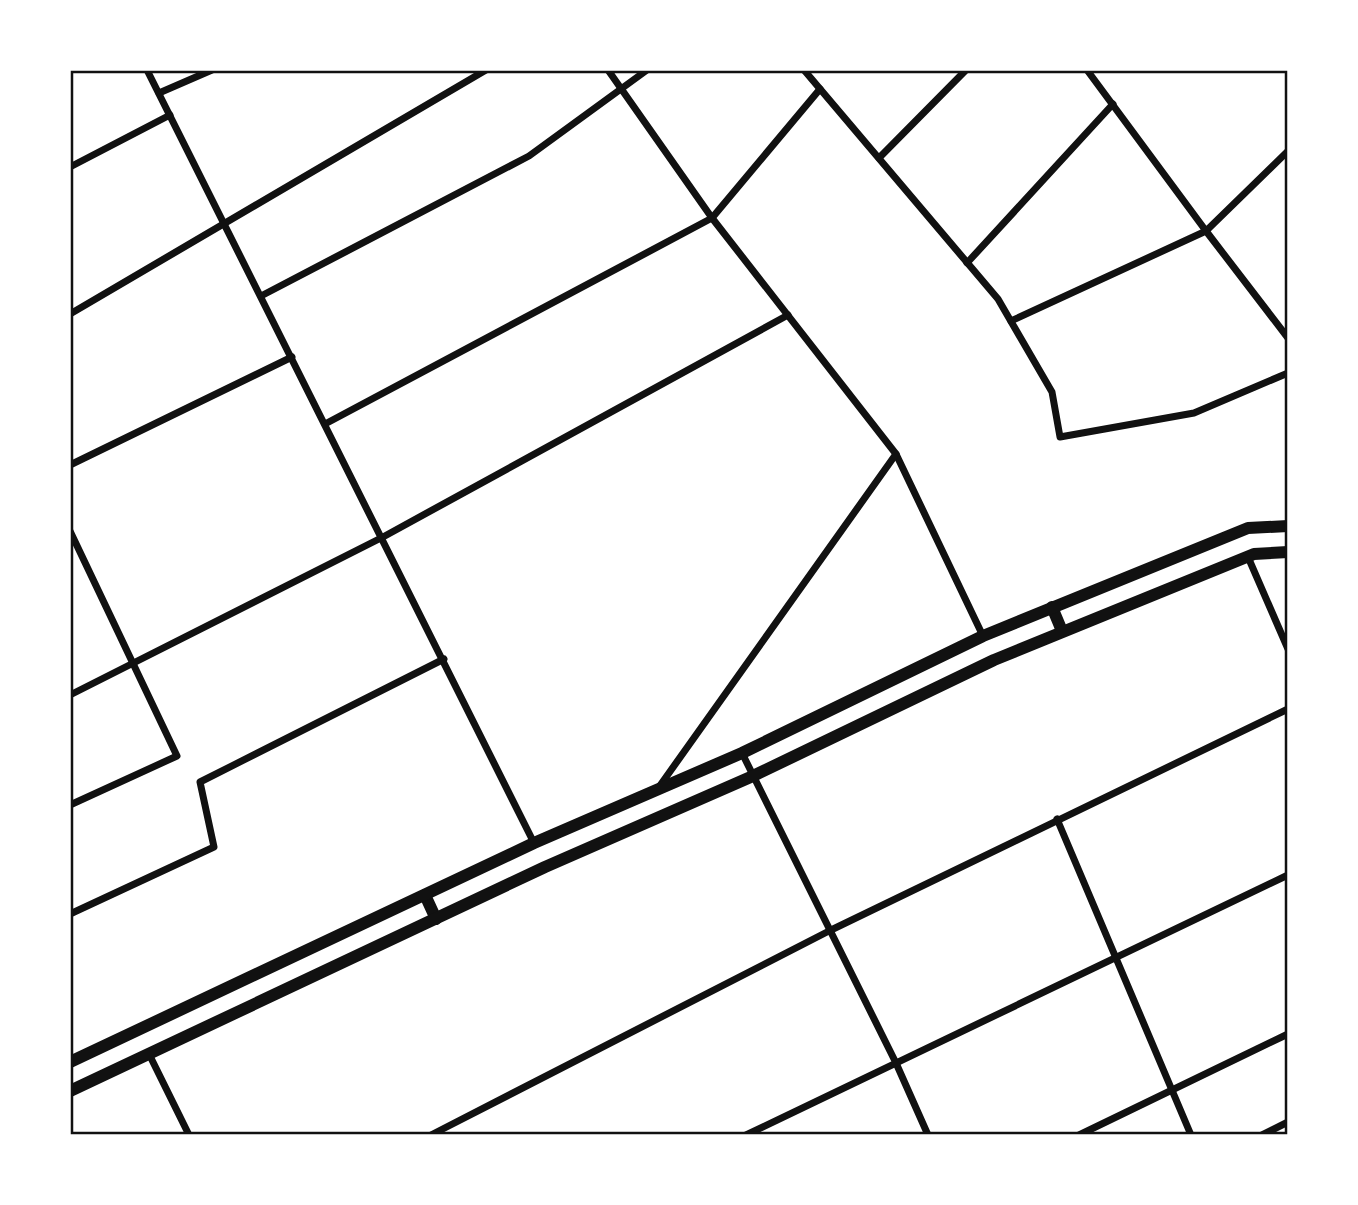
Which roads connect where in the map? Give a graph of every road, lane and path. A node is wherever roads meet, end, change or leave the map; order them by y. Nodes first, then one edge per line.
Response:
1 (147, 70) edge
2 (212, 70) edge
3 (486, 70) edge
4 (608, 70) edge
5 (647, 70) edge
6 (804, 70) edge
7 (966, 70) edge
8 (1087, 70) edge
9 (621, 89) junction
10 (820, 89) junction
11 (159, 93) junction
12 (1113, 104) junction
13 (170, 115) junction
14 (1288, 151) edge
15 (879, 158) junction
16 (70, 167) edge
17 (712, 218) junction
18 (225, 225) junction
19 (1206, 231) junction
20 (967, 262) junction
21 (261, 296) junction
22 (70, 314) edge
23 (788, 315) junction
24 (1011, 321) junction
25 (1288, 338) edge
26 (292, 357) junction
27 (1288, 373) edge
28 (325, 424) junction
29 (896, 454) junction
30 (70, 465) edge
31 (1288, 526) edge
32 (70, 531) edge
33 (383, 537) junction
34 (1288, 552) edge
35 (1248, 556) junction
36 (1052, 607) junction
37 (1062, 631) junction
38 (983, 636) junction
39 (1288, 649) edge
40 (444, 659) junction
41 (133, 663) junction
42 (70, 695) edge
43 (1288, 709) edge
44 (742, 753) junction
45 (753, 776) junction
46 (658, 788) junction
47 (70, 805) edge
48 (1057, 819) junction
49 (534, 844) junction
50 (1288, 875) edge
51 (425, 895) junction
52 (70, 914) edge
53 (436, 919) junction
54 (829, 930) junction
55 (1116, 958) junction
56 (1288, 1034) edge
57 (149, 1054) junction
58 (70, 1062) edge
59 (896, 1063) junction
60 (1172, 1090) junction
61 (70, 1091) edge
62 (1288, 1122) edge
63 (189, 1135) edge
64 (431, 1135) edge
65 (746, 1135) edge
66 (928, 1135) edge
67 (1079, 1135) edge
68 (1191, 1135) edge
69 (1262, 1135) edge

1 - 11 street
2 - 11 street
3 - 18 street
4 - 9 street
5 - 9 street
6 - 10 street
7 - 15 street
8 - 12 street
9 - 17 street
9 - 21 street
10 - 15 street
10 - 17 street
11 - 13 street
12 - 19 street
12 - 20 street
13 - 16 street
13 - 18 street
14 - 19 street
15 - 20 street
17 - 23 street
17 - 28 street
18 - 21 street
18 - 22 street
19 - 24 street
19 - 25 street
20 - 24 street
21 - 26 street
23 - 29 street
23 - 33 street
24 - 27 street
26 - 28 street
26 - 30 street
28 - 33 street
29 - 38 street
29 - 46 street
31 - 36 street
32 - 41 street
33 - 40 street
33 - 41 street
34 - 35 street
35 - 37 street
35 - 39 street
36 - 37 street
36 - 38 street
37 - 45 street
38 - 44 street
40 - 49 street
40 - 52 street
41 - 42 street
41 - 47 street
43 - 48 street
44 - 45 street
44 - 46 street
45 - 53 street
45 - 54 street
46 - 49 street
48 - 54 street
48 - 55 street
49 - 51 street
50 - 55 street
51 - 53 street
51 - 58 street
53 - 57 street
54 - 59 street
54 - 64 street
55 - 59 street
55 - 60 street
56 - 60 street
57 - 61 street
57 - 63 street
59 - 65 street
59 - 66 street
60 - 67 street
60 - 68 street
62 - 69 street

